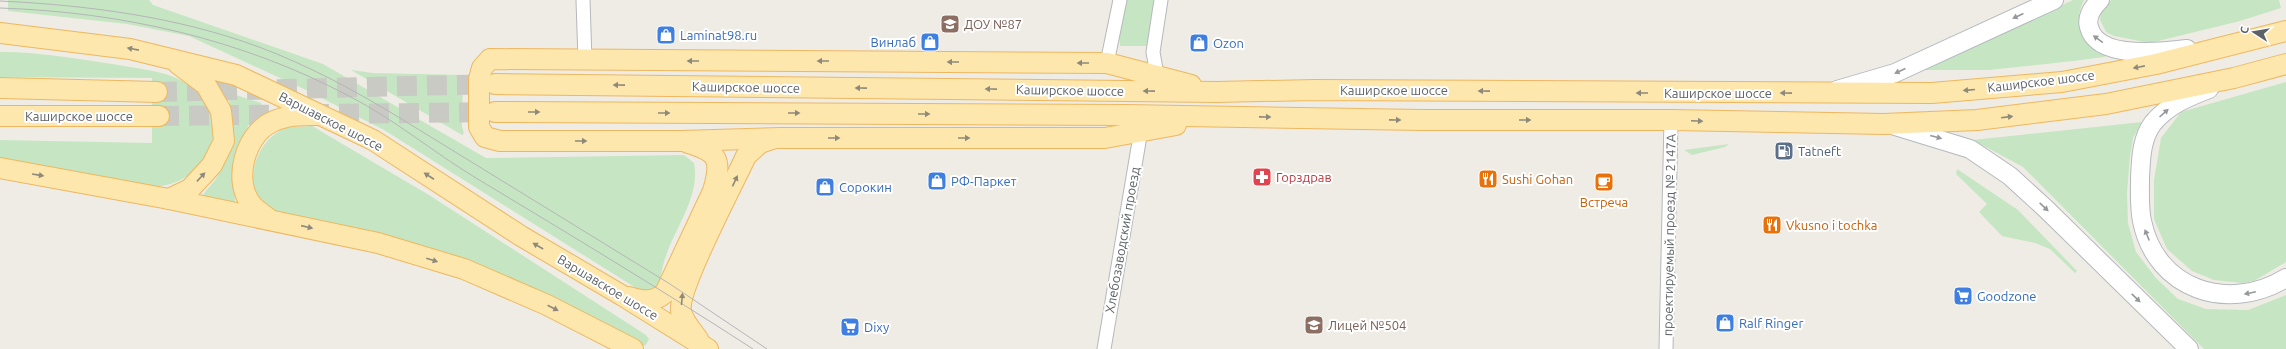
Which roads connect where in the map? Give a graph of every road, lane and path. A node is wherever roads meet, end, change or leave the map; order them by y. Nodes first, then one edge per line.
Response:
1 (583, 0) edge
2 (1120, 0) edge
3 (1161, 0) edge
4 (2054, 0) edge
5 (2100, 0) edge
6 (2286, 31) edge
7 (0, 33) edge
8 (2231, 45) junction
9 (171, 58) junction
10 (585, 61) junction
11 (1107, 63) junction
12 (2286, 64) edge
13 (1157, 75) junction
14 (2234, 78) junction
15 (495, 84) tunnel mouth
16 (0, 88) edge
17 (157, 92) tunnel mouth
18 (1216, 92) junction
19 (1825, 93) junction
20 (495, 112) tunnel mouth
21 (319, 115) junction
22 (0, 116) edge
23 (159, 116) tunnel mouth
24 (1226, 117) junction
25 (1671, 120) junction
26 (1884, 124) junction
27 (1141, 130) junction
28 (781, 138) junction
29 (681, 141) junction
30 (0, 168) edge
31 (169, 199) junction
32 (268, 219) junction
33 (2286, 278) edge
34 (623, 296) junction
35 (706, 347) edge
36 (633, 349) edge
37 (1104, 349) edge
38 (1666, 349) edge
39 (2189, 349) edge

1 - 10 street
2 - 11 street
3 - 13 street
4 -> 19 main road
8 -> 5 main road
6 - 8 main road, Каширское шоссе
9 -> 7 main road, Варшавское шоссе
8 -> 19 main road, Каширское шоссе
9 - 21 main road, Варшавское шоссе
31 -> 9 main road
11 -> 10 main road
10 -> 29 main road
11 - 13 main road
12 - 14 main road, Каширское шоссе
13 - 18 main road
26 -> 14 main road, Каширское шоссе
33 -> 14 main road
18 -> 15 main road, Каширское шоссе
16 - 17 main road, Каширское шоссе
19 -> 18 main road, Каширское шоссе
20 -> 24 main road, Каширское шоссе
21 - 32 main road
34 -> 21 main road, Варшавское шоссе
22 - 23 main road, Каширское шоссе
24 -> 25 main road, Каширское шоссе
24 - 27 main road
25 -> 26 main road, Каширское шоссе
25 - 38 street, проектируемый проезд № 2147А
26 -> 39 main road
28 -> 27 main road
27 - 37 street, Хлебозаводский проезд
28 - 29 main road
35 -> 28 main road
29 - 34 main road
30 -> 31 main road
31 - 32 main road
32 -> 36 main road
34 - 35 main road, Варшавское шоссе

